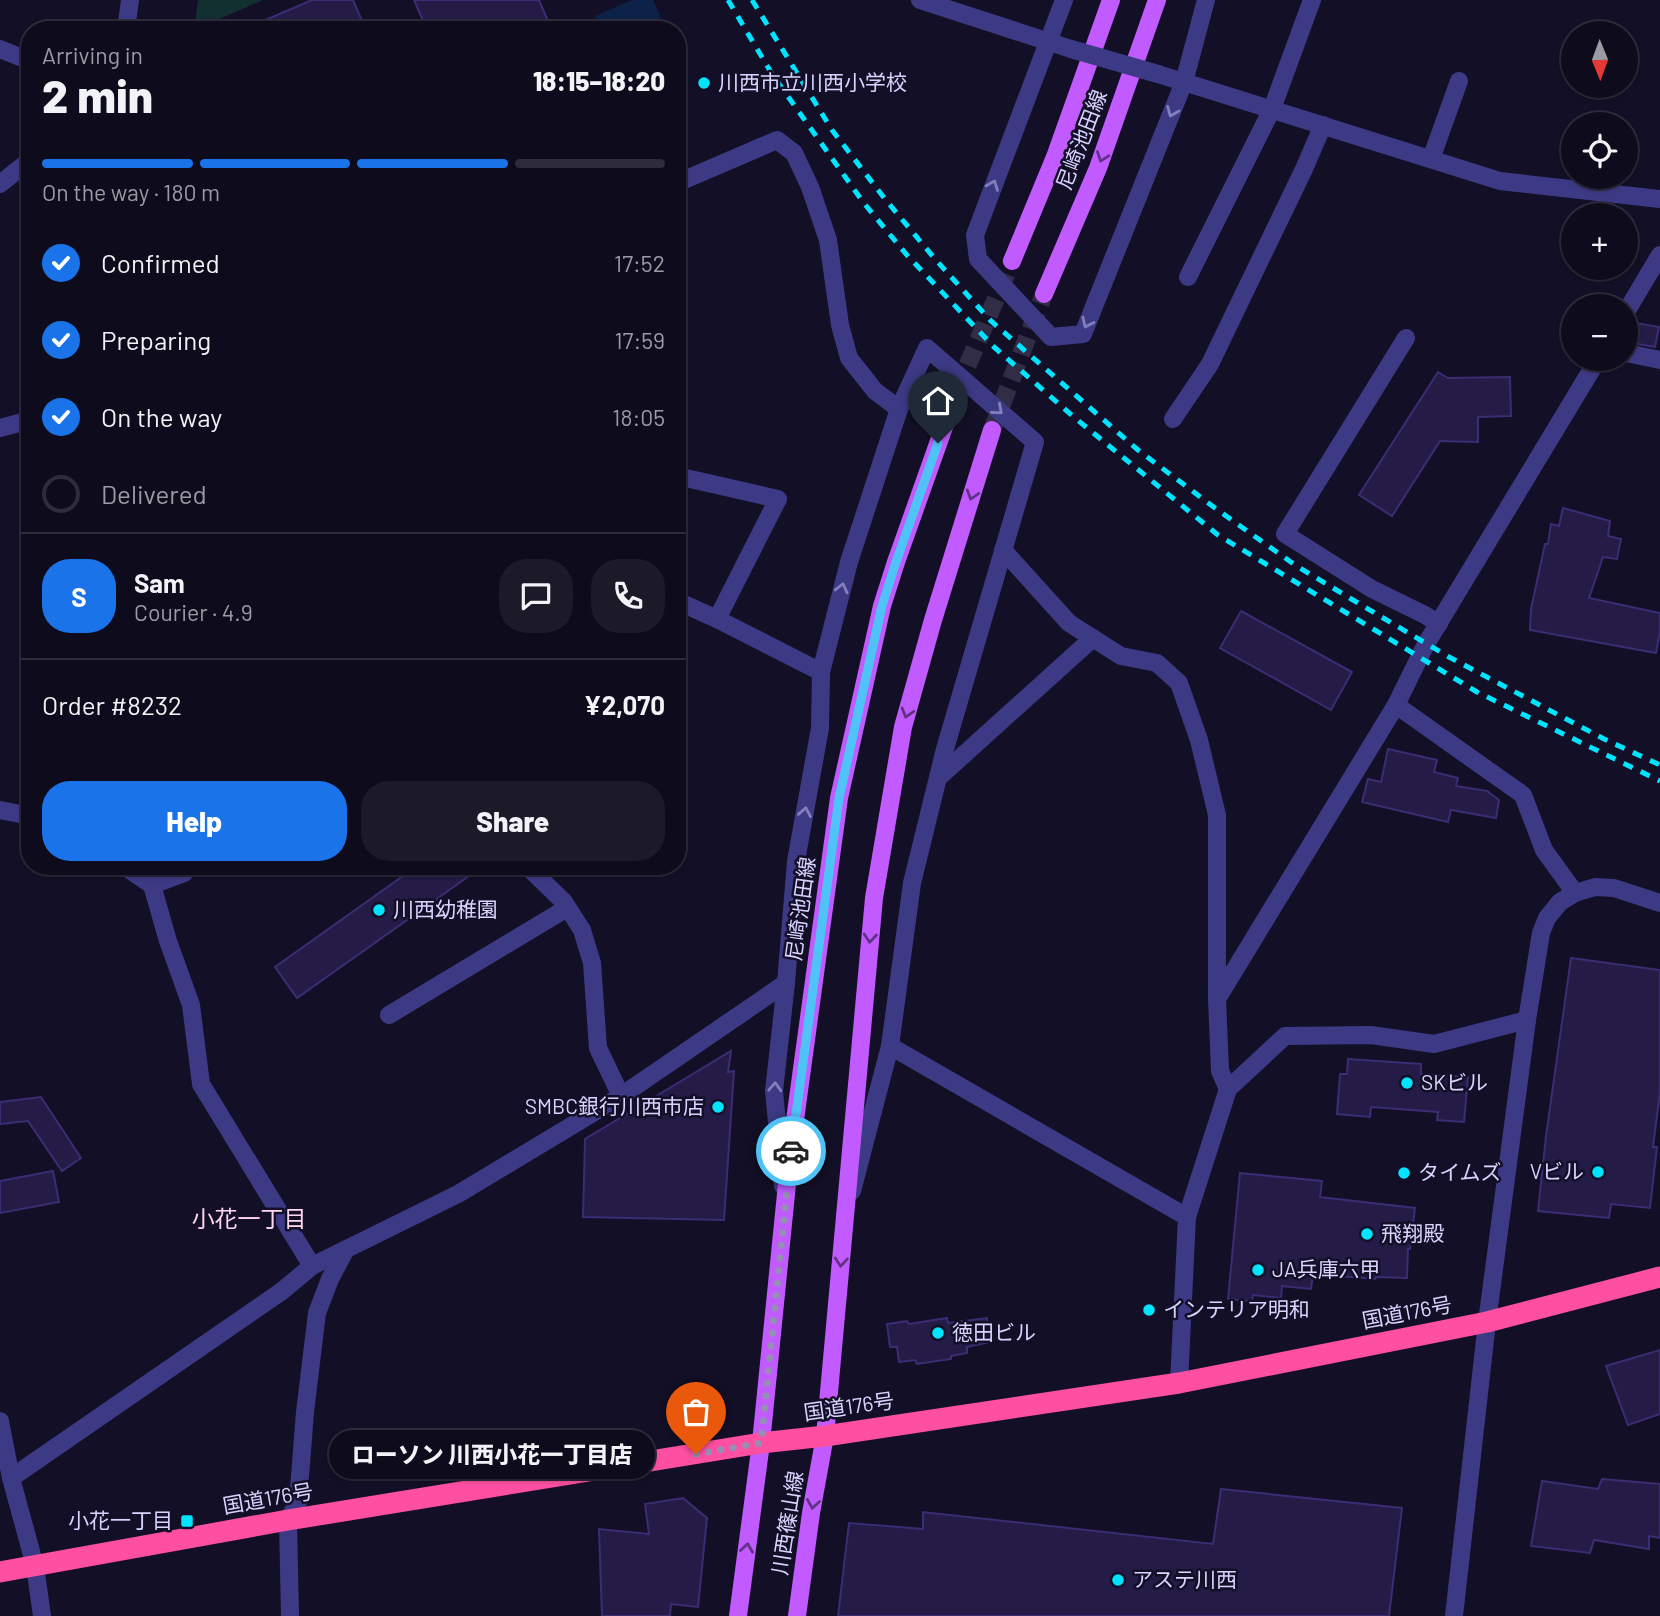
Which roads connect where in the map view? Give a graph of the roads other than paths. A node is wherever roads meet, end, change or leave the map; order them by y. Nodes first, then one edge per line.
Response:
1 (130, 0) edge
2 (920, 0) edge
3 (1064, 0) edge
4 (1111, 0) edge
5 (1157, 0) edge
6 (1206, 0) edge
7 (1312, 0) edge
8 (127, 21) edge
9 (1047, 41) junction
10 (0, 50) edge
11 (21, 58) edge
12 (1459, 81) dead end
13 (1184, 82) junction
14 (1272, 109) junction
15 (1323, 125) junction
16 (1431, 159) junction
17 (21, 169) edge
18 (686, 179) edge
19 (0, 184) edge
20 (1660, 199) edge
21 (1660, 255) edge
22 (1012, 261) tunnel mouth
23 (1188, 277) dead end
24 (1637, 294) edge
25 (1044, 295) tunnel mouth
26 (1406, 338) dead end
27 (1638, 355) edge
28 (1660, 360) edge
29 (1591, 371) edge
30 (955, 396) tunnel mouth
31 (899, 409) junction
32 (1172, 419) dead end
33 (21, 422) edge
34 (0, 428) edge
35 (992, 430) tunnel mouth
36 (686, 478) edge
37 (1003, 551) junction
38 (686, 605) edge
39 (717, 619) junction
40 (1439, 624) junction
41 (1093, 638) junction
42 (821, 672) junction
43 (1396, 705) junction
44 (938, 778) junction
45 (0, 810) edge
46 (21, 814) edge
47 (137, 875) edge
48 (179, 875) edge
49 (536, 875) edge
50 (152, 885) junction
51 (1575, 893) junction
52 (1660, 903) edge
53 (567, 908) junction
54 (786, 983) junction
55 (1217, 999) junction
56 (389, 1015) dead end
57 (1527, 1020) junction
58 (890, 1046) junction
59 (1228, 1089) junction
60 (621, 1096) junction
61 (784, 1203) junction
62 (846, 1216) junction
63 (1187, 1217) junction
64 (346, 1249) junction
65 (313, 1266) junction
66 (1660, 1277) edge
67 (1487, 1322) junction
68 (1179, 1383) junction
69 (0, 1421) edge
70 (825, 1436) junction
71 (761, 1443) junction
72 (11, 1478) junction
73 (288, 1520) junction
74 (35, 1566) junction
75 (0, 1572) edge
76 (41, 1616) edge
77 (290, 1616) edge
78 (738, 1616) edge
79 (797, 1616) edge
80 (1454, 1616) edge

1 - 8 street
2 - 9 street
3 - 9 street
4 - 22 main road, 尼崎池田線
5 -> 25 main road, 尼崎池田線
6 - 13 street
7 - 14 street
9 - 13 street, bridge
13 -> 9 street
10 - 11 street
12 - 16 street
13 - 14 street
14 - 15 street
14 - 23 street
15 - 16 street
15 - 32 street
16 - 20 street
17 - 19 street
18 - 31 street
21 - 24 street
26 - 40 street
27 - 28 street
29 - 40 street
30 - 61 main road, 尼崎池田線
31 -> 37 street
42 -> 31 street
33 - 34 street
35 -> 62 main road
36 - 39 street
37 - 41 street
37 - 44 street
38 - 39 street
39 - 42 street
40 - 43 street
41 - 44 street
41 - 55 street
54 -> 42 street
43 - 51 street
43 - 55 street
44 - 58 street
45 - 46 street
47 - 50 street
48 - 50 street
49 - 53 street
50 - 65 street
51 - 52 street
51 - 57 street
53 - 56 street
53 - 60 street
54 - 60 street
61 -> 54 street
55 - 59 street
57 - 59 street
57 - 67 street
58 - 62 street
58 - 63 street
59 - 63 street
60 - 64 street
61 - 71 main road, 尼崎池田線
62 -> 70 main road
63 - 68 street
64 - 65 street
64 - 73 street
65 - 72 street
66 - 67 highway, 国道176号
67 - 68 highway, 国道176号
67 - 80 street
68 - 70 highway, 国道176号
69 - 72 street
70 - 71 highway, 国道176号
70 -> 79 main road, 川西篠山線
71 - 73 highway, 国道176号
78 -> 71 main road, 川西篠山線
72 - 74 street
73 - 74 highway, 国道176号
73 - 77 street
74 - 75 highway, 国道176号
74 - 76 street

